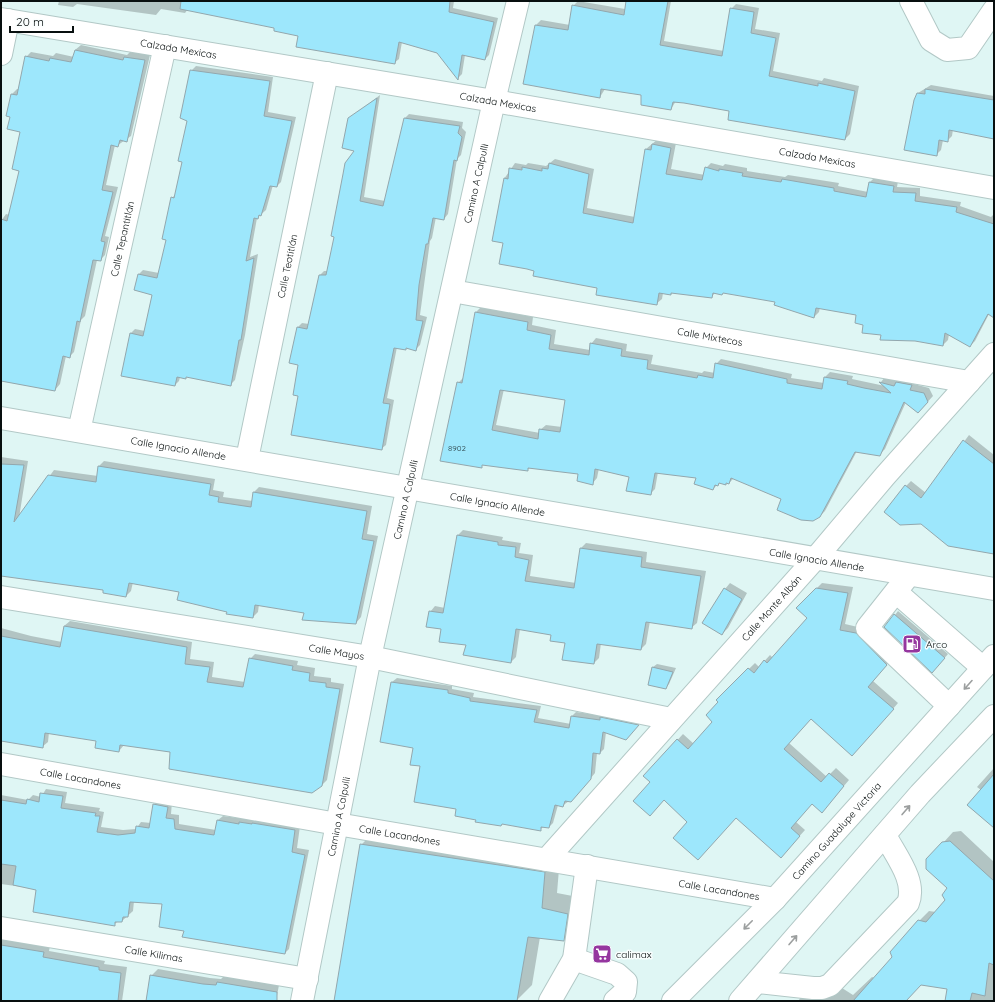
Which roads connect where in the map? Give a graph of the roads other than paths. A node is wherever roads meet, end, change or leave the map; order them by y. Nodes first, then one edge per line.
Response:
1 (518, 1) edge
2 (911, 1) edge
3 (994, 10) edge
4 (4, 20) edge
5 (164, 46) junction
6 (1, 54) edge
7 (327, 73) junction
8 (494, 101) junction
9 (994, 188) edge
10 (452, 291) junction
11 (994, 354) edge
12 (968, 382) junction
13 (1, 418) edge
14 (79, 431) junction
15 (247, 459) junction
16 (408, 489) junction
17 (814, 560) junction
18 (909, 575) junction
19 (994, 589) edge
20 (896, 592) junction
21 (1, 597) edge
22 (370, 657) junction
23 (989, 662) edge
24 (948, 706) junction
25 (994, 716) edge
26 (671, 719) junction
27 (1, 764) edge
28 (337, 824) junction
29 (885, 835) junction
30 (546, 860) junction
31 (587, 866) junction
32 (775, 899) junction
33 (1, 928) edge
34 (574, 959) junction
35 (307, 980) junction
36 (757, 982) junction
37 (302, 1001) edge
38 (550, 1001) edge
39 (615, 1001) edge
40 (672, 1001) edge
41 (740, 1001) edge

1 - 8 street, Camino A Calpulli
2 - 3 street
4 - 5 street, Calzada Mexicas
4 - 6 street
5 - 7 street, Calzada Mexicas
5 - 14 street, Calle Tepantitlán
7 - 8 street, Calzada Mexicas
7 - 15 street, Calle Teotitlán
8 - 9 street, Calzada Mexicas
8 - 10 street, Camino A Calpulli
10 - 12 street, Calle Mixtecos
10 - 16 street, Camino A Calpulli
11 - 12 street, Calle Monte Albán
12 - 17 street, Calle Monte Albán
13 - 14 street, Calle Ignacio Allende
14 - 15 street, Calle Ignacio Allende
15 - 16 street, Calle Ignacio Allende
16 - 17 street, Calle Ignacio Allende
16 - 22 street, Camino A Calpulli
17 - 18 street, Calle Ignacio Allende
17 - 26 street, Calle Monte Albán
18 - 19 street, Calle Ignacio Allende
18 - 20 street
20 - 23 street
20 - 24 street
21 - 22 street, Calle Mayos
22 - 26 street, Calle Mayos
22 - 28 street, Camino A Calpulli
23 -> 24 street, Camino Guadalupe Victoria
24 - 32 street, Camino Guadalupe Victoria
29 -> 25 street
26 - 30 street, Calle Monte Albán
27 - 28 street, Calle Lacandones
28 - 30 street, Calle Lacandones
28 - 35 street, Camino A Calpulli
36 -> 29 street
29 - 36 street
30 - 31 street, Calle Lacandones
31 - 32 street, Calle Lacandones
31 - 34 street
32 -> 40 street, Camino Guadalupe Victoria
33 - 35 street, Calle Kilimas
34 - 38 street
34 - 39 street
35 - 37 street, Camino A Calpulli
36 - 41 street

